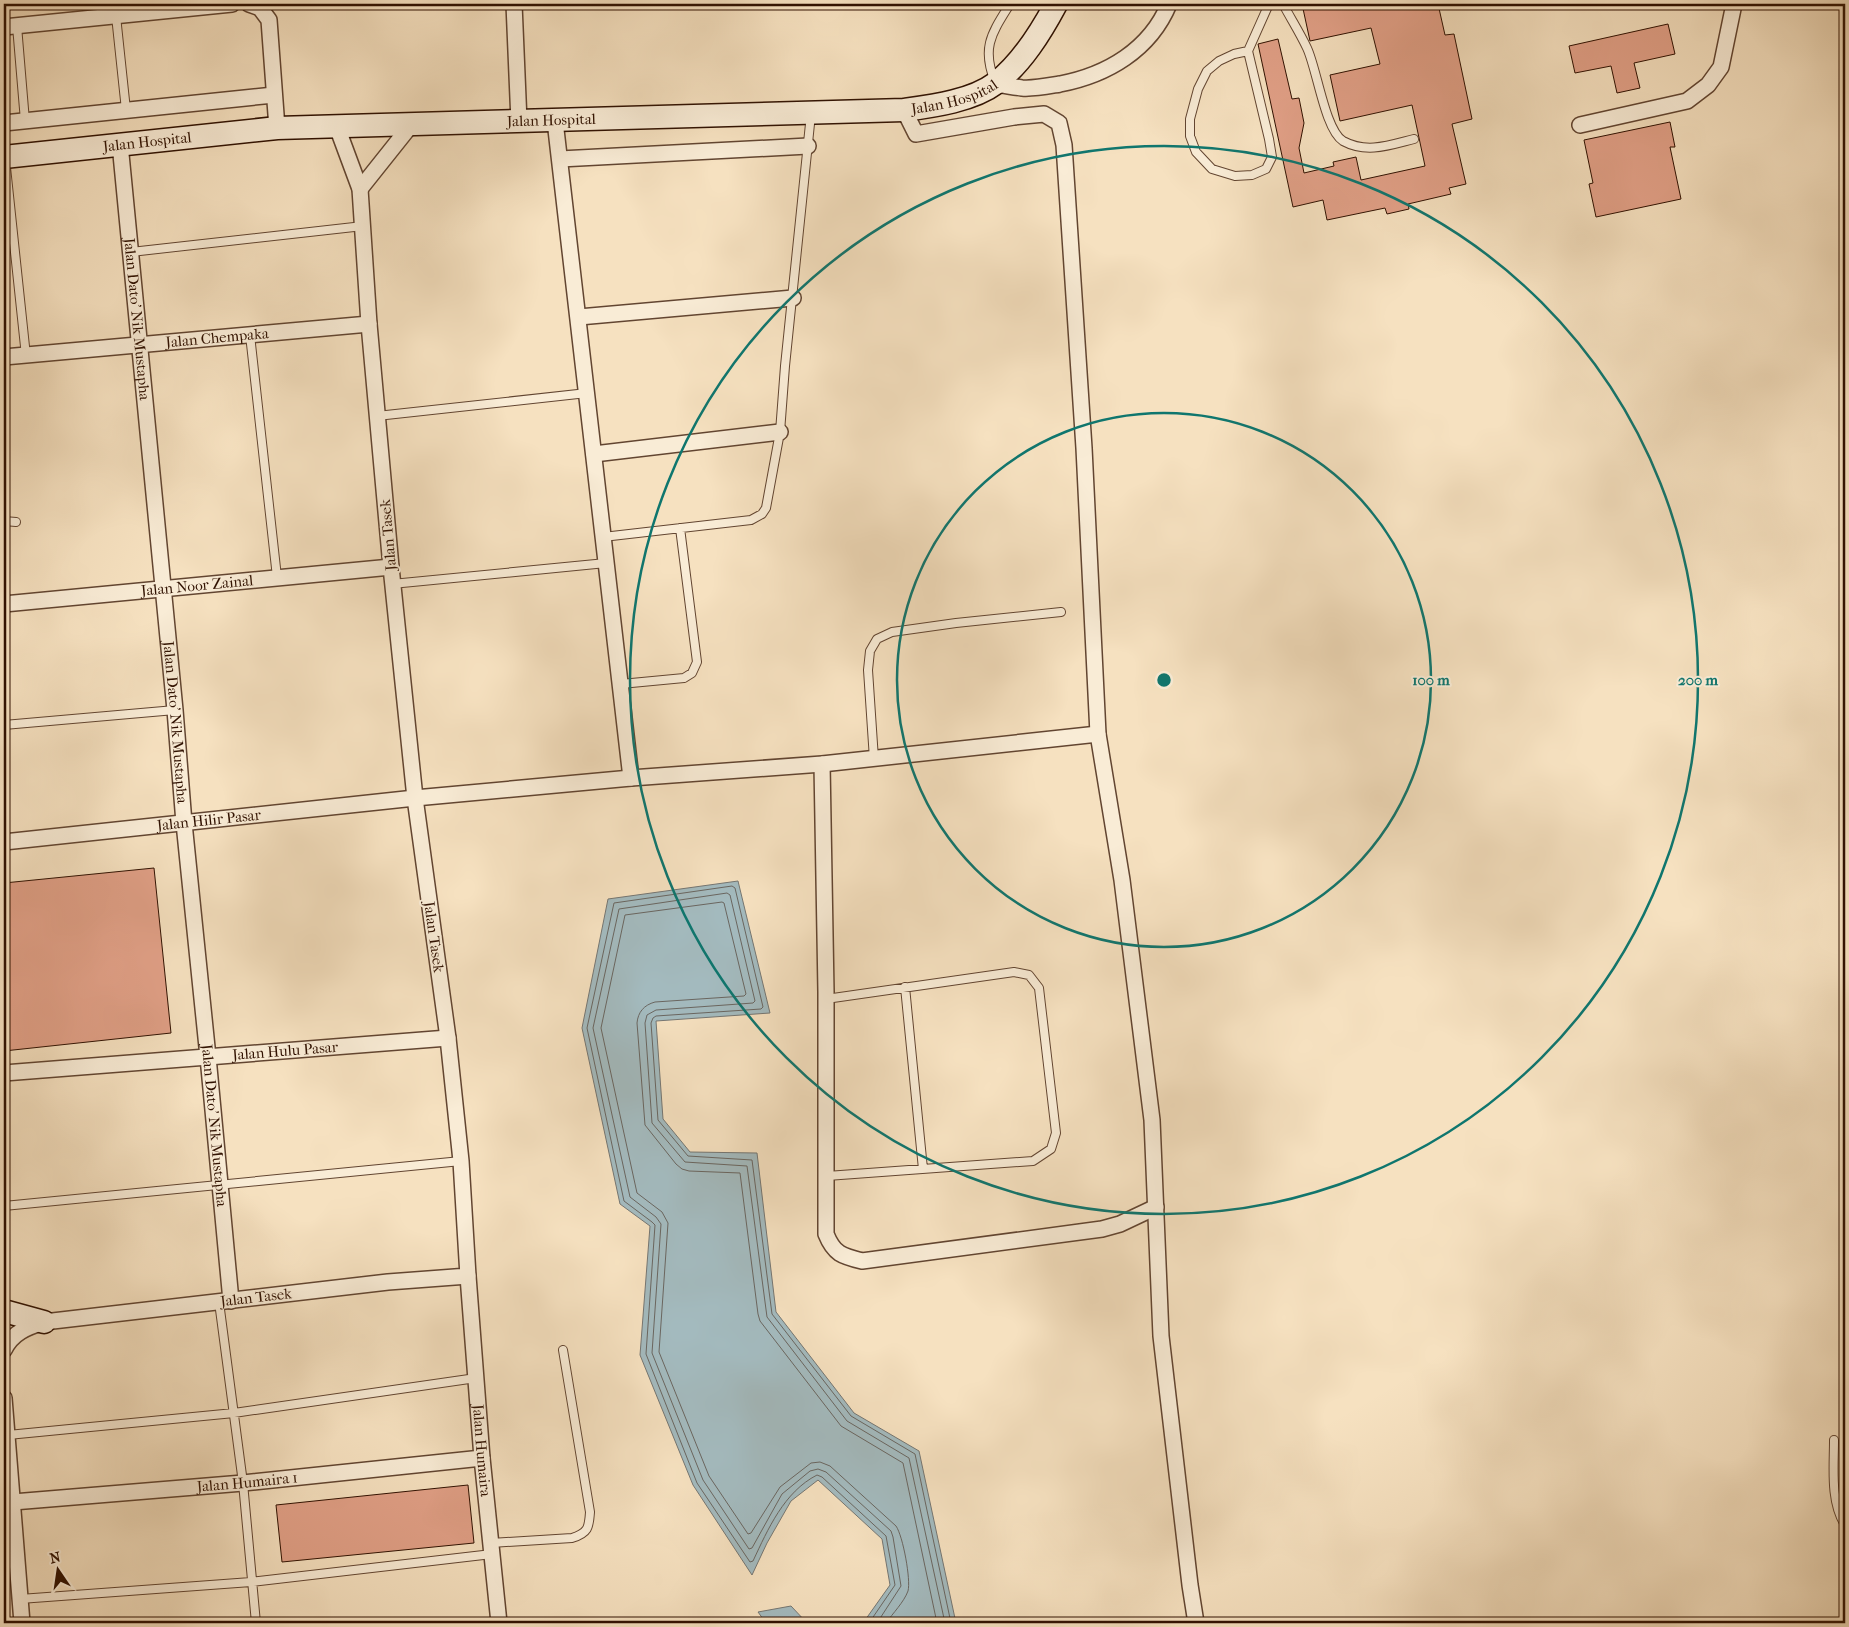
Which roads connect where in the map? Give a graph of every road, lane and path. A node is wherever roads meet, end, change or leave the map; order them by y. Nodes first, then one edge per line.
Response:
1 (232, 4) edge
2 (249, 4) edge
3 (514, 4) edge
4 (1010, 4) edge
5 (1056, 4) edge
6 (1169, 4) edge
7 (1269, 4) edge
8 (1283, 4) edge
9 (1734, 4) edge
10 (116, 16) junction
11 (10, 26) edge
12 (1248, 51) junction
13 (995, 84) junction
14 (274, 95) junction
15 (126, 110) junction
16 (904, 110) junction
17 (811, 113) junction
18 (25, 121) junction
19 (555, 121) junction
20 (520, 122) junction
21 (4, 123) edge
22 (411, 125) junction
23 (1580, 125) dead end
24 (337, 127) junction
25 (277, 128) junction
26 (1414, 139) dead end
27 (120, 144) junction
28 (808, 146) junction
29 (4, 156) edge
30 (560, 158) junction
31 (360, 189) junction
32 (363, 226) junction
33 (131, 252) junction
34 (793, 298) junction
35 (579, 317) junction
36 (369, 324) junction
37 (250, 335) junction
38 (140, 344) junction
39 (26, 356) junction
40 (4, 357) edge
41 (587, 393) junction
42 (377, 416) junction
43 (780, 432) junction
44 (594, 454) junction
45 (4, 521) edge
46 (16, 522) dead end
47 (680, 528) junction
48 (603, 537) junction
49 (606, 563) junction
50 (391, 567) junction
51 (277, 577) junction
52 (392, 584) junction
53 (162, 588) junction
54 (4, 604) edge
55 (1061, 612) dead end
56 (621, 684) junction
57 (175, 710) junction
58 (4, 725) edge
59 (1098, 734) junction
60 (874, 759) junction
61 (822, 764) junction
62 (631, 778) junction
63 (415, 798) junction
64 (184, 823) junction
65 (4, 842) edge
66 (905, 988) junction
67 (826, 999) junction
68 (448, 1038) junction
69 (208, 1057) junction
70 (4, 1073) edge
71 (460, 1161) junction
72 (923, 1169) junction
73 (827, 1176) junction
74 (220, 1184) junction
75 (4, 1206) edge
76 (1156, 1207) junction
77 (468, 1276) junction
78 (225, 1301) junction
79 (4, 1310) edge
80 (44, 1322) junction
81 (4, 1350) edge
82 (563, 1350) dead end
83 (476, 1378) junction
84 (4, 1398) edge
85 (234, 1413) junction
86 (8, 1435) junction
87 (1834, 1440) dead end
88 (482, 1458) junction
89 (243, 1483) junction
90 (13, 1502) junction
91 (1845, 1525) edge
92 (491, 1548) junction
93 (252, 1582) junction
94 (20, 1599) junction
95 (22, 1623) edge
96 (256, 1623) edge
97 (499, 1623) edge
98 (1196, 1623) edge

1 - 10 street
2 - 14 street
3 - 20 street
4 - 13 lane
5 - 13 main road, Jalan Hospital
6 - 13 street
7 - 12 lane
8 - 26 lane
9 - 23 street
10 - 11 street
10 - 15 lane
11 - 18 lane
12 - 12 lane
13 - 16 main road, Jalan Hospital
14 - 15 street
14 - 25 street
15 - 18 street
16 - 17 main road, Jalan Hospital
16 - 59 street
17 - 19 main road, Jalan Hospital
17 - 28 lane
18 - 21 street
19 - 20 main road, Jalan Hospital
19 - 30 street
20 - 22 main road, Jalan Hospital
22 - 24 main road, Jalan Hospital
22 - 31 street
24 - 25 main road, Jalan Hospital
24 - 31 street, Jalan Tasek
25 - 27 main road, Jalan Hospital
27 - 29 main road, Jalan Hospital
27 - 33 street, Jalan Dato' Nik Mustapha
28 - 30 street
28 - 34 lane
29 - 39 lane
30 - 35 street
31 - 32 street, Jalan Tasek
32 - 33 lane
32 - 36 street, Jalan Tasek
33 - 38 street, Jalan Dato' Nik Mustapha
34 - 35 street
34 - 43 lane
35 - 41 street
36 - 37 street, Jalan Chempaka
36 - 42 street, Jalan Tasek
37 - 38 street, Jalan Chempaka
37 - 51 lane
38 - 39 street, Jalan Chempaka
38 - 53 street, Jalan Dato' Nik Mustapha
39 - 40 street, Jalan Chempaka
41 - 42 lane
41 - 44 street
42 - 50 street, Jalan Tasek
43 - 44 street
43 - 47 lane
44 - 48 street
45 - 46 lane
47 - 48 lane
47 - 56 lane
48 - 49 street
49 - 52 lane
49 - 56 street
50 - 51 street, Jalan Noor Zainal
50 - 52 street, Jalan Tasek
51 - 53 street, Jalan Noor Zainal
52 - 63 street, Jalan Tasek
53 - 54 street, Jalan Noor Zainal
53 - 57 street, Jalan Dato' Nik Mustapha
55 - 60 lane
56 - 62 street
57 - 58 lane
57 - 64 street, Jalan Dato' Nik Mustapha
59 - 60 street, Jalan Hilir Pasar
59 - 76 street
60 - 61 street, Jalan Hilir Pasar
61 - 62 street, Jalan Hilir Pasar
61 - 67 street
62 - 63 street, Jalan Hilir Pasar
63 - 64 street, Jalan Hilir Pasar
63 - 68 street, Jalan Tasek
64 - 65 street, Jalan Hilir Pasar
64 - 69 street, Jalan Dato' Nik Mustapha
66 - 67 lane
66 - 72 lane
66 - 72 lane
67 - 73 street
68 - 69 street, Jalan Hulu Pasar
68 - 71 street, Jalan Tasek
69 - 70 street, Jalan Hulu Pasar
69 - 74 street, Jalan Dato' Nik Mustapha
71 - 74 lane
71 - 77 street, Jalan Tasek
72 - 73 lane
73 - 76 street
74 - 75 lane
74 - 78 street, Jalan Dato' Nik Mustapha
76 - 98 street
77 - 78 street, Jalan Tasek
77 - 83 street, Jalan Humaira
78 - 80 street, Jalan Tasek
78 - 85 lane
79 - 80 main road
80 - 81 street, Jalan Tasek
82 - 92 lane
83 - 85 lane
83 - 88 street, Jalan Humaira
84 - 86 street
85 - 86 lane
85 - 89 lane
86 - 90 street
87 - 91 lane
88 - 89 street, Jalan Humaira 1
88 - 92 street, Jalan Humaira
89 - 90 street, Jalan Humaira 1
89 - 93 lane
90 - 94 street
92 - 93 lane
92 - 97 street, Jalan Humaira
93 - 94 lane
93 - 96 lane
94 - 95 street

